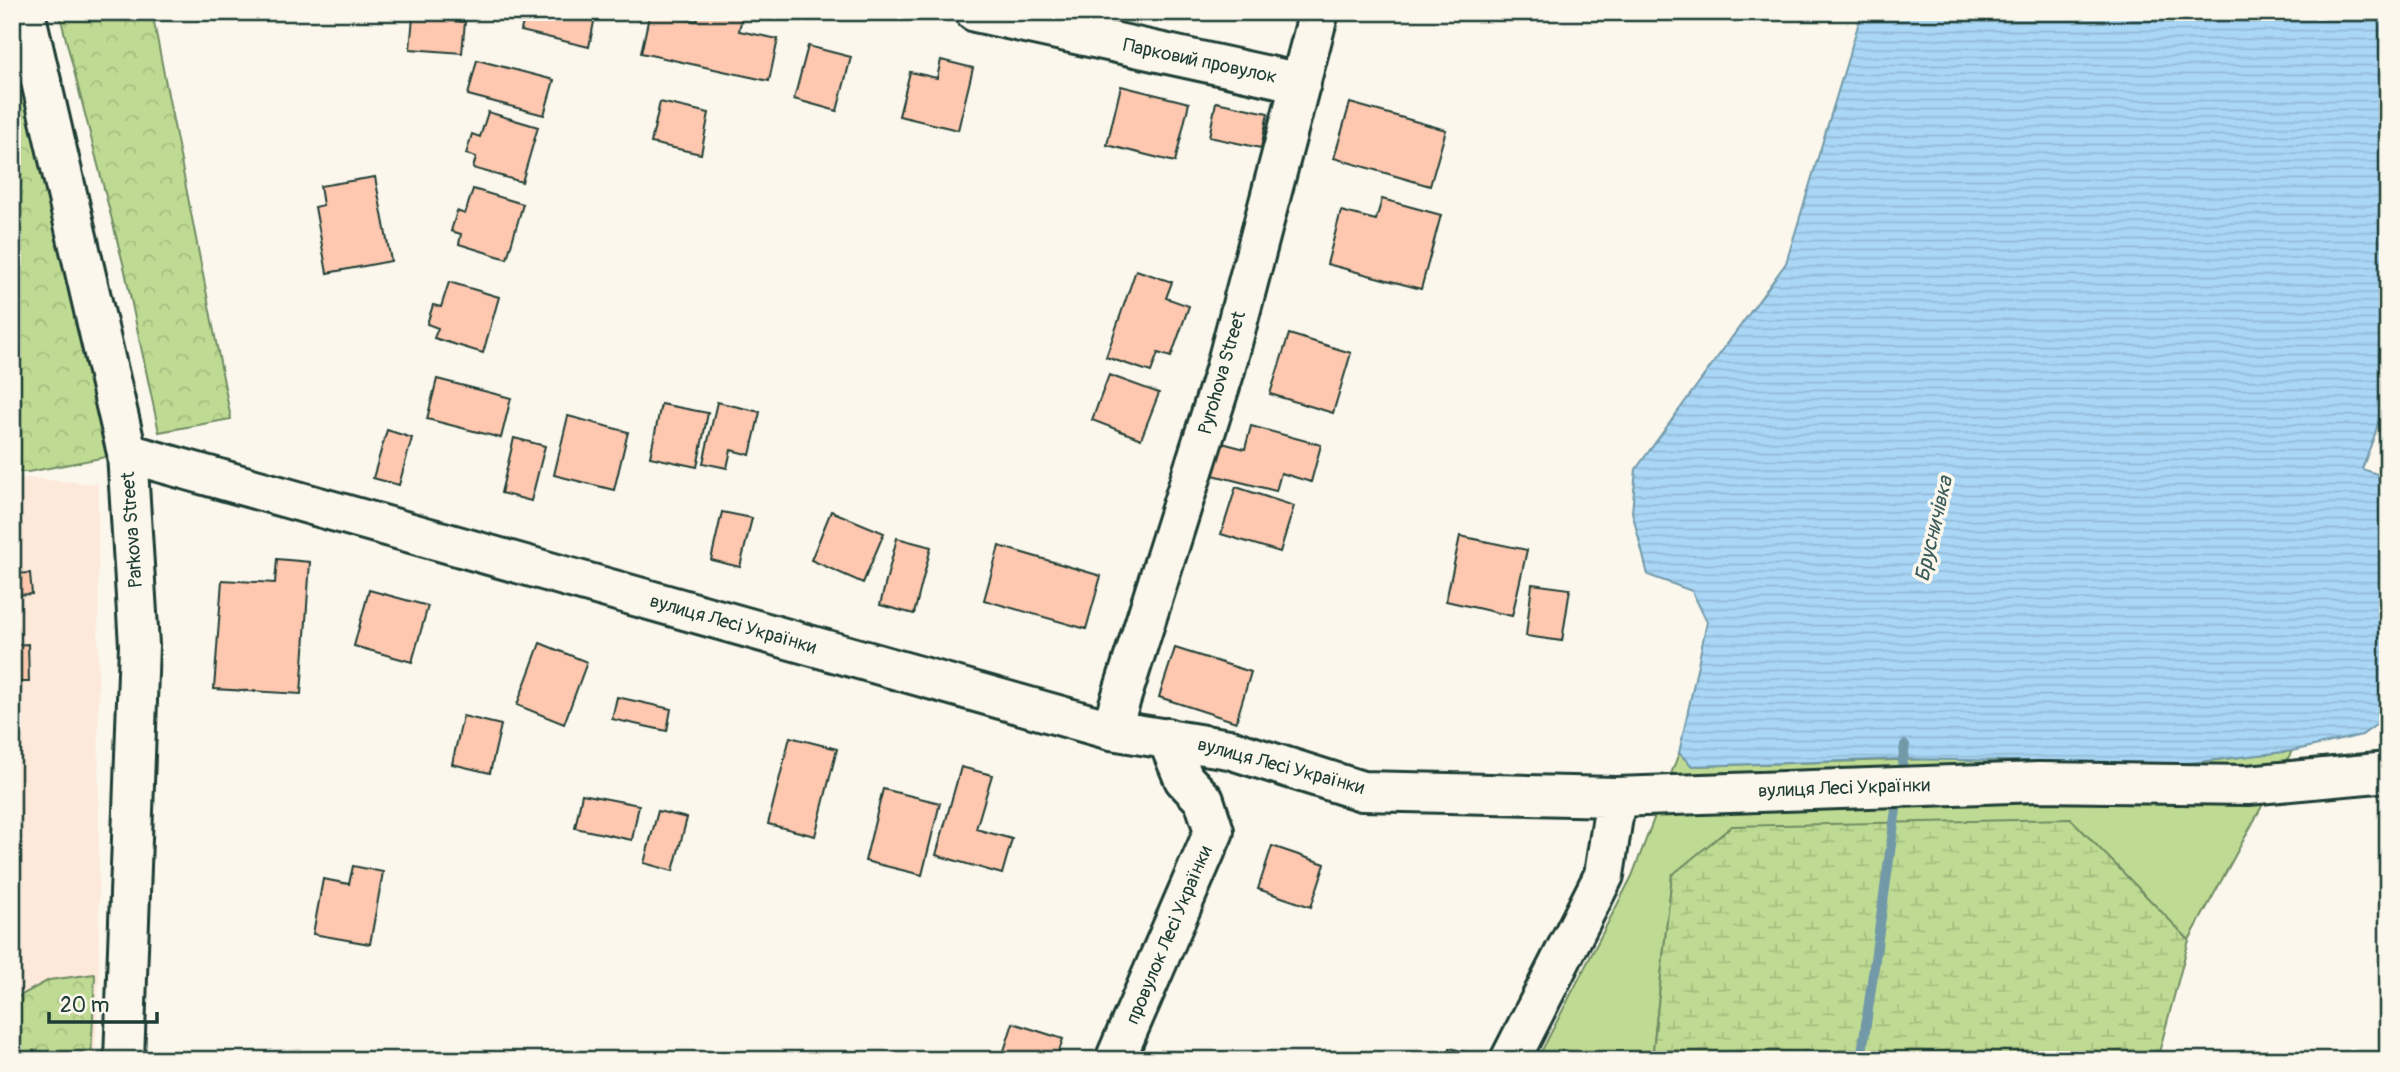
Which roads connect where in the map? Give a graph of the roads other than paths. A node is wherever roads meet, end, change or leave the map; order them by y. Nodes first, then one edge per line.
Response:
1 (24, 12) edge
2 (975, 12) edge
3 (1319, 12) edge
4 (1301, 83) junction
5 (127, 453) junction
6 (1111, 730) junction
7 (1167, 738) junction
8 (2388, 772) edge
9 (1616, 797) junction
10 (124, 1060) edge
11 (1115, 1060) edge
12 (1510, 1060) edge

1 - 5 street, Parkova Street
2 - 4 street, Парковий провулок
3 - 4 street, Pyrohova Street
4 - 6 street, Pyrohova Street
5 - 6 street, вулиця Лесі Українки
5 - 10 street, Parkova Street
6 - 7 street, вулиця Лесі Українки
7 - 9 street, вулиця Лесі Українки
7 - 11 street, провулок Лесі Українки
8 - 9 street, вулиця Лесі Українки
9 - 12 street

